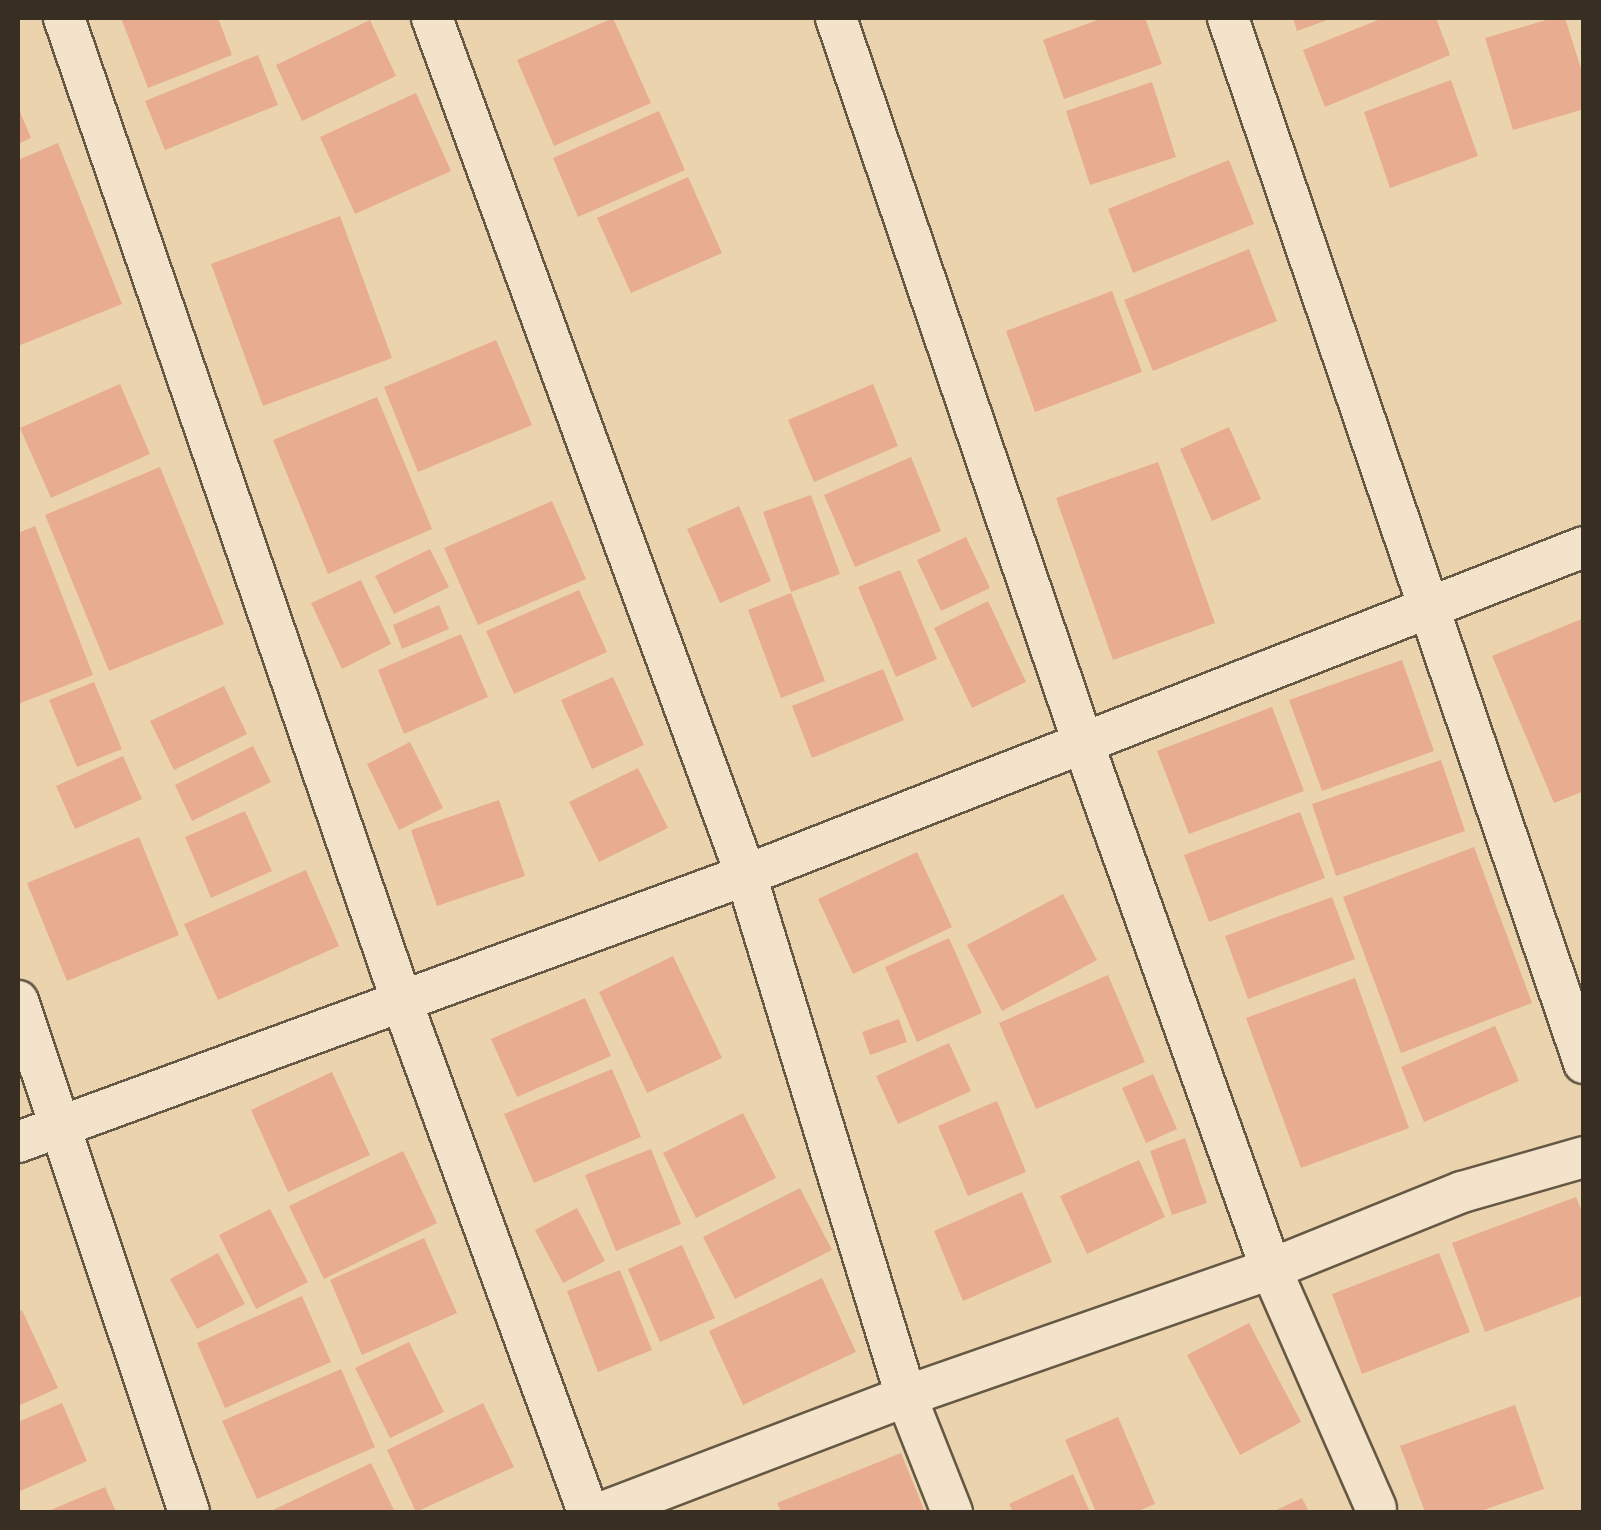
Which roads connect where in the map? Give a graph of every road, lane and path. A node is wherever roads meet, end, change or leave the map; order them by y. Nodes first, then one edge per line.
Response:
1 (64, 18) edge
2 (432, 18) edge
3 (836, 18) edge
4 (1228, 18) edge
5 (1584, 547) edge
6 (1426, 606) junction
7 (1082, 740) junction
8 (746, 875) junction
9 (18, 1000) edge
10 (402, 1002) junction
11 (1584, 1063) edge
12 (61, 1124) junction
13 (18, 1142) edge
14 (1584, 1157) edge
15 (1271, 1269) junction
16 (906, 1396) junction
17 (1376, 1508) dead end
18 (189, 1512) edge
19 (588, 1512) edge
20 (603, 1512) edge
21 (952, 1512) edge

1 - 10 street
2 - 8 street
3 - 7 street
4 - 6 street
5 - 6 street
6 - 7 street
6 - 11 street
7 - 8 street
7 - 15 street
8 - 10 street
8 - 16 street
9 - 12 street
10 - 12 street
10 - 19 street
12 - 13 street
12 - 18 street
14 - 15 street
15 - 16 street
15 - 17 street
16 - 20 street
16 - 21 street

